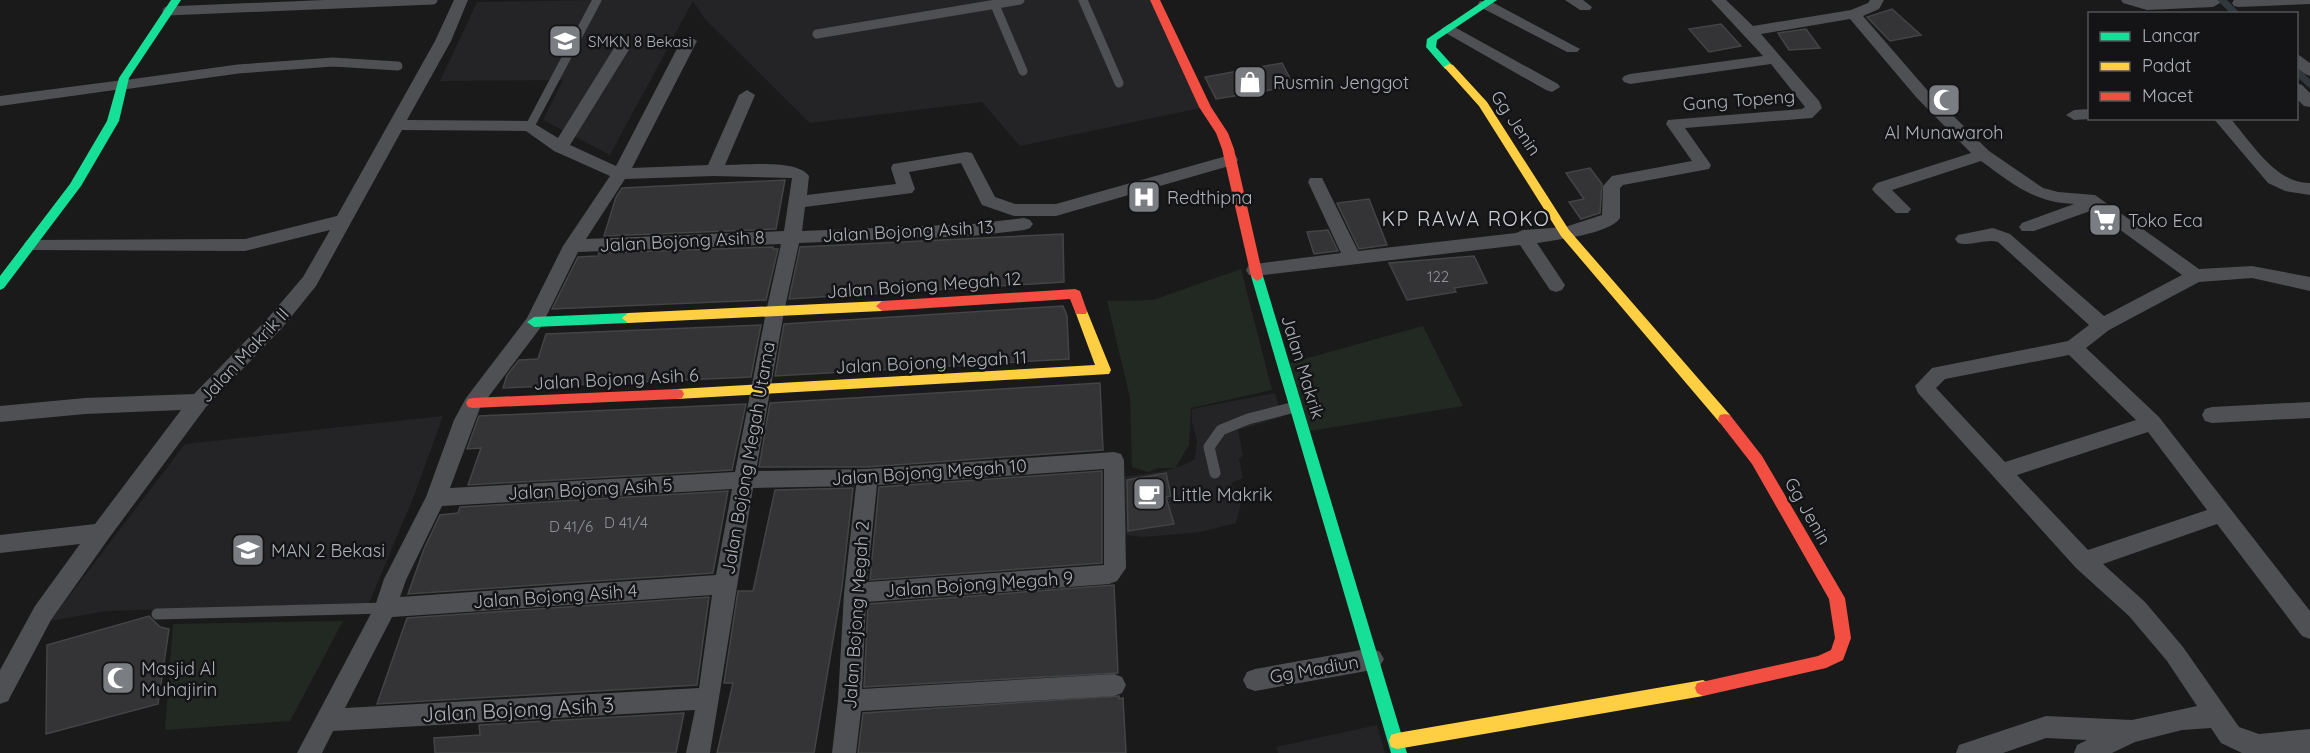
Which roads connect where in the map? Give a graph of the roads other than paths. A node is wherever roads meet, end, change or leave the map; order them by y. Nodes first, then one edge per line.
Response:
1 (434, 0) edge
2 (461, 0) edge
3 (597, 0) edge
4 (1020, 0) edge
5 (1083, 0) edge
6 (1155, 0) edge
7 (1718, 0) edge
8 (1877, 0) edge
9 (2128, 0) edge
10 (2310, 0) edge
11 (2237, 1) edge
12 (1489, 2) edge
13 (995, 4) junction
14 (2216, 5) edge
15 (171, 6) edge
16 (2248, 12) edge
17 (1854, 14) junction
18 (1449, 29) junction
19 (1750, 31) junction
20 (817, 34) dead end
21 (689, 41) dead end
22 (622, 48) dead end
23 (1572, 49) dead end
24 (1775, 59) junction
25 (2298, 60) edge
26 (398, 66) dead end
27 (1023, 71) dead end
28 (2310, 71) edge
29 (1630, 80) dead end
30 (1119, 83) dead end
31 (123, 85) junction
32 (1552, 87) dead end
33 (2298, 90) edge
34 (747, 95) dead end
35 (0, 101) edge
36 (2310, 102) edge
37 (2223, 120) edge
38 (398, 125) junction
39 (530, 126) junction
40 (560, 147) junction
41 (1983, 155) junction
42 (1230, 160) junction
43 (714, 170) junction
44 (620, 174) junction
45 (1316, 182) dead end
46 (2310, 189) edge
47 (798, 202) junction
48 (2095, 203) junction
49 (1902, 209) dead end
50 (345, 220) junction
51 (1024, 224) dead end
52 (2028, 227) dead end
53 (1565, 233) junction
54 (792, 236) junction
55 (1523, 236) junction
56 (1964, 239) dead end
57 (33, 244) junction
58 (572, 246) junction
59 (1352, 258) junction
60 (1255, 270) junction
61 (2196, 276) junction
62 (2310, 284) edge
63 (0, 285) edge
64 (1556, 285) dead end
65 (775, 312) junction
66 (534, 322) junction
67 (2102, 325) junction
68 (2073, 347) junction
69 (1104, 370) joint
70 (760, 390) junction
71 (199, 402) junction
72 (473, 403) junction
73 (1296, 406) junction
74 (2310, 410) edge
75 (0, 414) edge
76 (2212, 415) dead end
77 (2152, 423) junction
78 (2001, 472) junction
79 (1215, 473) dead end
80 (867, 477) junction
81 (744, 480) junction
82 (436, 498) junction
83 (2222, 514) junction
84 (101, 531) junction
85 (0, 544) edge
86 (2084, 561) junction
87 (1103, 576) joint
88 (725, 584) junction
89 (855, 593) junction
90 (2302, 605) edge
91 (385, 608) junction
92 (157, 614) dead end
93 (2310, 629) edge
94 (1372, 659) junction
95 (1256, 680) dead end
96 (1114, 685) dead end
97 (0, 693) edge
98 (709, 699) junction
99 (850, 701) junction
100 (2215, 716) junction
101 (328, 720) junction
102 (2132, 731) junction
103 (2310, 741) edge
104 (1398, 747) edge
105 (309, 753) edge
106 (698, 753) edge
107 (844, 753) edge
108 (1968, 753) edge
109 (2086, 753) edge

1 - 15 lane
2 - 38 street, Jalan Makrik II
3 - 39 lane
4 - 13 lane
5 - 30 lane
6 - 42 street, Jalan Makrik
7 - 19 street, Gang Topeng
8 - 17 street
9 - 14 street
10 - 11 street
11 - 16 street
12 - 18 street
12 - 23 street
13 - 20 lane
13 - 27 lane
15 - 31 street
17 - 19 street
17 - 41 street
18 - 32 street
18 - 53 street, Gg Jenin
19 - 24 street, Gang Topeng
21 - 44 street
22 - 40 street
24 - 29 street
24 - 53 street, Gang Topeng
25 - 28 street
26 - 31 lane
31 - 35 street
31 - 57 street
33 - 36 street
34 - 43 street
37 - 46 street
38 - 39 street
38 - 50 street, Jalan Makrik II
39 - 40 street
40 - 44 street
41 - 48 street
41 - 49 street
42 - 47 street
42 - 60 street, Jalan Makrik
43 - 44 street
43 - 47 street, Jalan Bojong Megah Utama
44 - 58 street
45 - 59 street
47 - 54 street, Jalan Bojong Megah Utama
48 - 52 street
48 - 61 street
50 - 57 street
50 - 71 street, Jalan Makrik II
51 - 54 street, Jalan Bojong Asih 13
53 - 55 street, Gang Topeng
53 - 104 street, Gg Jenin
54 - 58 street, Jalan Bojong Asih 8
54 - 65 street, Jalan Bojong Megah Utama
55 - 59 street, Gang Topeng
55 - 64 street
56 - 67 street
57 - 63 street
58 - 66 street
59 - 60 street, Gang Topeng
60 - 73 street, Jalan Makrik
61 - 62 street
61 - 67 street
65 - 66 street, Jalan Bojong Megah 12
65 - 69 street, Jalan Bojong Megah 12
65 - 70 street, Jalan Bojong Megah Utama
66 - 72 street
67 - 68 street
68 - 77 street
68 - 78 street
69 - 70 street, Jalan Bojong Megah 11
70 - 72 street, Jalan Bojong Asih 6
70 - 81 street, Jalan Bojong Megah Utama
71 - 75 street
71 - 84 street, Jalan Makrik II
72 - 82 street
73 - 79 lane
73 - 94 street, Jalan Makrik
74 - 76 street
77 - 78 street
77 - 83 street
78 - 86 street
80 - 81 street, Jalan Bojong Megah 10
80 - 87 street, Jalan Bojong Megah 10
80 - 89 street, Jalan Bojong Megah 2
81 - 82 street, Jalan Bojong Asih 5
81 - 88 street, Jalan Bojong Megah Utama
82 - 91 street
83 - 86 street
83 - 90 street
84 - 85 street
84 - 97 street, Jalan Makrik II
86 - 100 street
87 - 89 street, Jalan Bojong Megah 9
88 - 91 street, Jalan Bojong Asih 4
88 - 98 street, Jalan Bojong Megah Utama
89 - 99 street, Jalan Bojong Megah 2
90 - 93 street
91 - 92 lane
91 - 101 street
94 - 95 street, Gg Madiun
94 - 104 street, Jalan Makrik
96 - 99 street
98 - 101 street, Jalan Bojong Asih 3
98 - 106 street, Jalan Bojong Megah Utama
99 - 107 street, Jalan Bojong Megah 2
100 - 102 street
100 - 103 street
101 - 105 street
102 - 108 street
102 - 109 street

